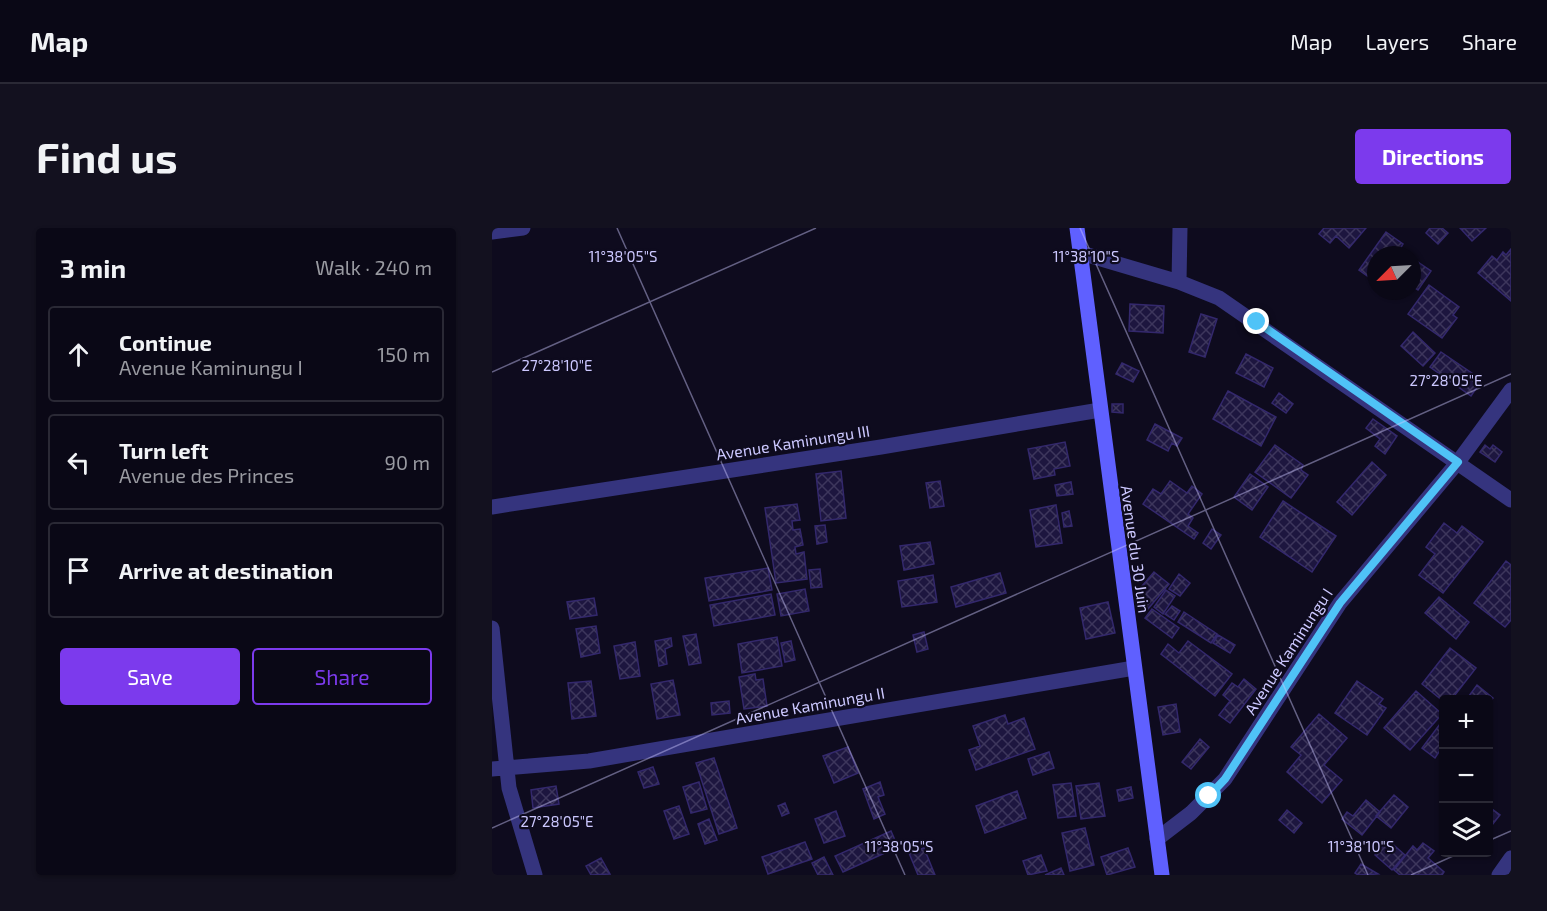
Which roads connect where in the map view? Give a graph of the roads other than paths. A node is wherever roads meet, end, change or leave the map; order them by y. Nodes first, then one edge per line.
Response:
1 (523, 228) edge
2 (1077, 228) edge
3 (1180, 228) edge
4 (492, 232) edge
5 (1082, 253) junction
6 (1179, 282) junction
7 (1511, 390) edge
8 (1100, 410) junction
9 (1458, 462) junction
10 (1511, 500) edge
11 (492, 507) edge
12 (492, 628) edge
13 (1134, 668) junction
14 (499, 768) edge
15 (1157, 839) junction
16 (1511, 858) edge
17 (536, 875) edge
18 (1162, 875) edge
19 (1499, 875) edge

1 - 4 street
2 - 5 street, Avenue du 30 Juin
3 - 6 street
5 - 6 street
5 - 8 street, Avenue du 30 Juin
6 - 9 street
7 - 9 street, Avenue Kaminungu I
8 - 11 street, Avenue Kaminungu III
8 - 13 street, Avenue du 30 Juin
9 - 10 street
9 - 15 street, Avenue Kaminungu I
12 - 14 street
13 - 14 street, Avenue Kaminungu II
13 - 15 street, Avenue du 30 Juin
14 - 17 street
15 - 18 street, Avenue du 30 Juin
16 - 19 street

